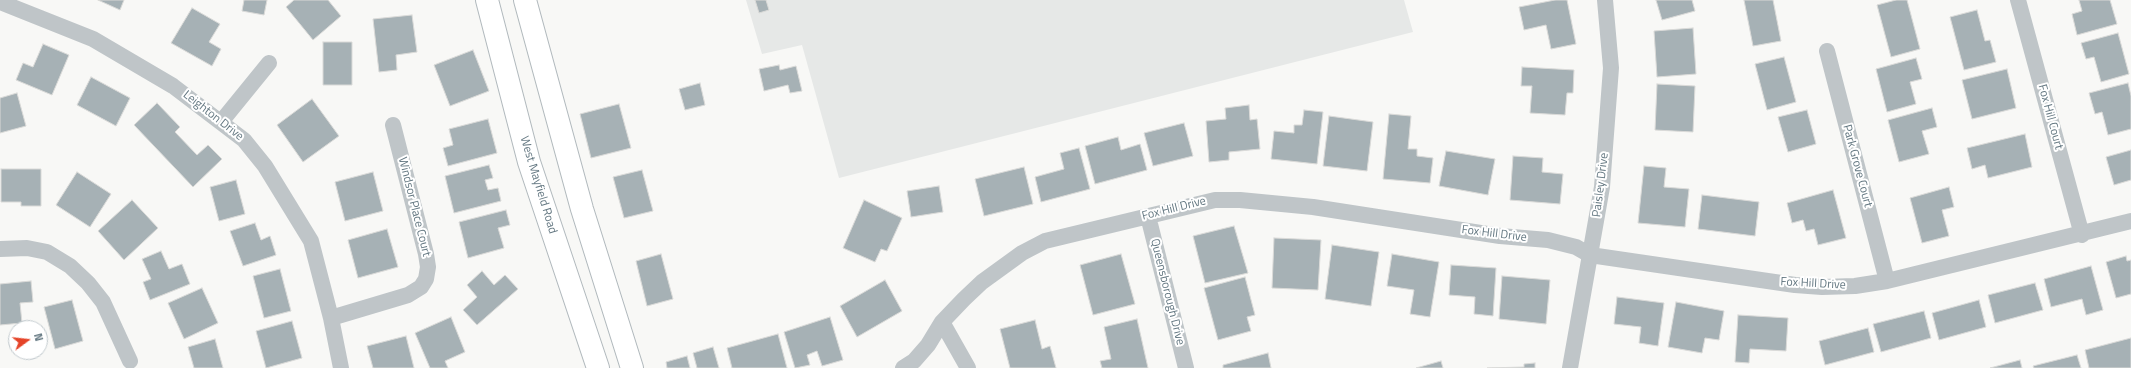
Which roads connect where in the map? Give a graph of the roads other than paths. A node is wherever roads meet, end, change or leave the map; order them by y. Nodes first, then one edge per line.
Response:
1 (487, 0) edge
2 (525, 0) edge
3 (1605, 0) edge
4 (2018, 0) edge
5 (0, 2) edge
6 (1827, 51) dead end
7 (269, 63) dead end
8 (221, 122) junction
9 (393, 126) dead end
10 (1148, 216) junction
11 (2131, 221) edge
12 (2082, 235) junction
13 (0, 249) edge
14 (1590, 255) junction
15 (1888, 281) junction
16 (331, 318) junction
17 (942, 322) junction
18 (130, 361) dead end
19 (628, 367) edge
20 (340, 368) edge
21 (598, 368) edge
22 (903, 368) edge
23 (968, 368) edge
24 (1186, 368) edge
25 (1570, 368) edge

1 - 21 main road, West Mayfield Road
2 - 19 main road
3 - 14 street, Paisley Drive
4 - 12 street, Fox Hill Court
5 - 8 street, Leighton Drive
6 - 15 street, Park Grove Court
7 - 8 street
8 - 16 street, Leighton Drive
9 - 16 street, Windsor Place Court
10 - 14 street, Fox Hill Drive
10 - 17 street, Fox Hill Drive
10 - 24 street, Queensborough Drive
11 - 12 street, Fox Hill Drive
12 - 15 street, Fox Hill Drive
13 - 18 street
14 - 15 street, Fox Hill Drive
14 - 25 street, Paisley Drive
16 - 20 street, Leighton Drive
17 - 22 street, Fox Hill Drive
17 - 23 street

